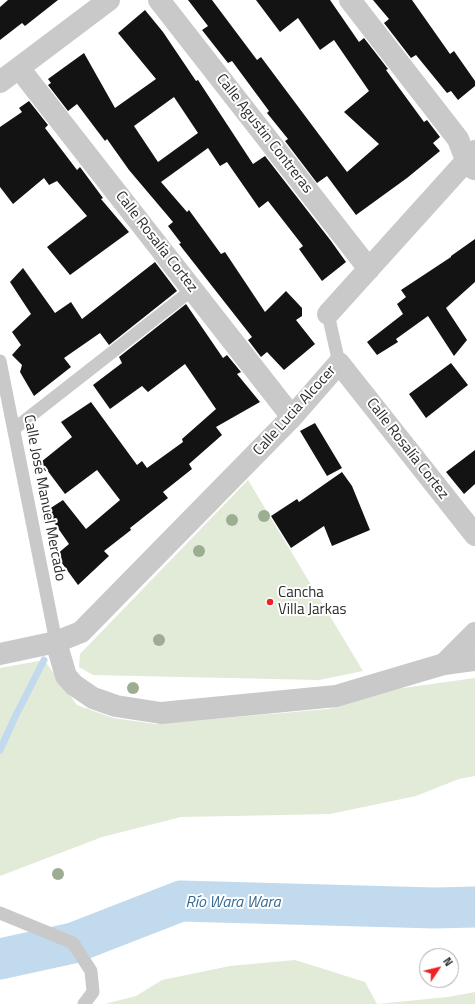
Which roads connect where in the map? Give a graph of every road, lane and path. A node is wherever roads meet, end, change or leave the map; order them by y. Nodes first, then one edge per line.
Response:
1 (109, 0) edge
2 (159, 0) edge
3 (350, 0) edge
4 (19, 68) junction
5 (0, 82) edge
6 (472, 160) edge
7 (369, 269) junction
8 (193, 289) junction
9 (328, 314) joint
10 (0, 361) edge
11 (339, 363) junction
12 (292, 417) junction
13 (14, 429) junction
14 (475, 535) edge
15 (475, 633) edge
16 (56, 642) junction
17 (0, 654) edge
18 (475, 660) edge
19 (444, 664) junction
20 (0, 913) edge
21 (84, 1004) edge

1 - 4 street
2 - 7 street, Calle Agustin Contreras
3 - 6 street
4 - 5 street
4 - 8 street, Calle Rosalía Cortez
6 - 7 street, Calle Lucia Alcocer
7 - 9 street, Calle Lucia Alcocer
8 - 12 street, Calle Rosalía Cortez
8 - 13 lane
9 - 11 lane, Calle Lucia Alcocer
10 - 13 lane, Calle José Manuel Mercado
11 - 12 street, Calle Lucia Alcocer
11 - 14 street, Calle Rosalía Cortez
12 - 16 street, Calle Lucia Alcocer
13 - 16 lane, Calle José Manuel Mercado
15 - 19 street
16 - 17 street, Calle Lucia Alcocer
16 - 19 street
18 - 19 street
20 - 21 lane

